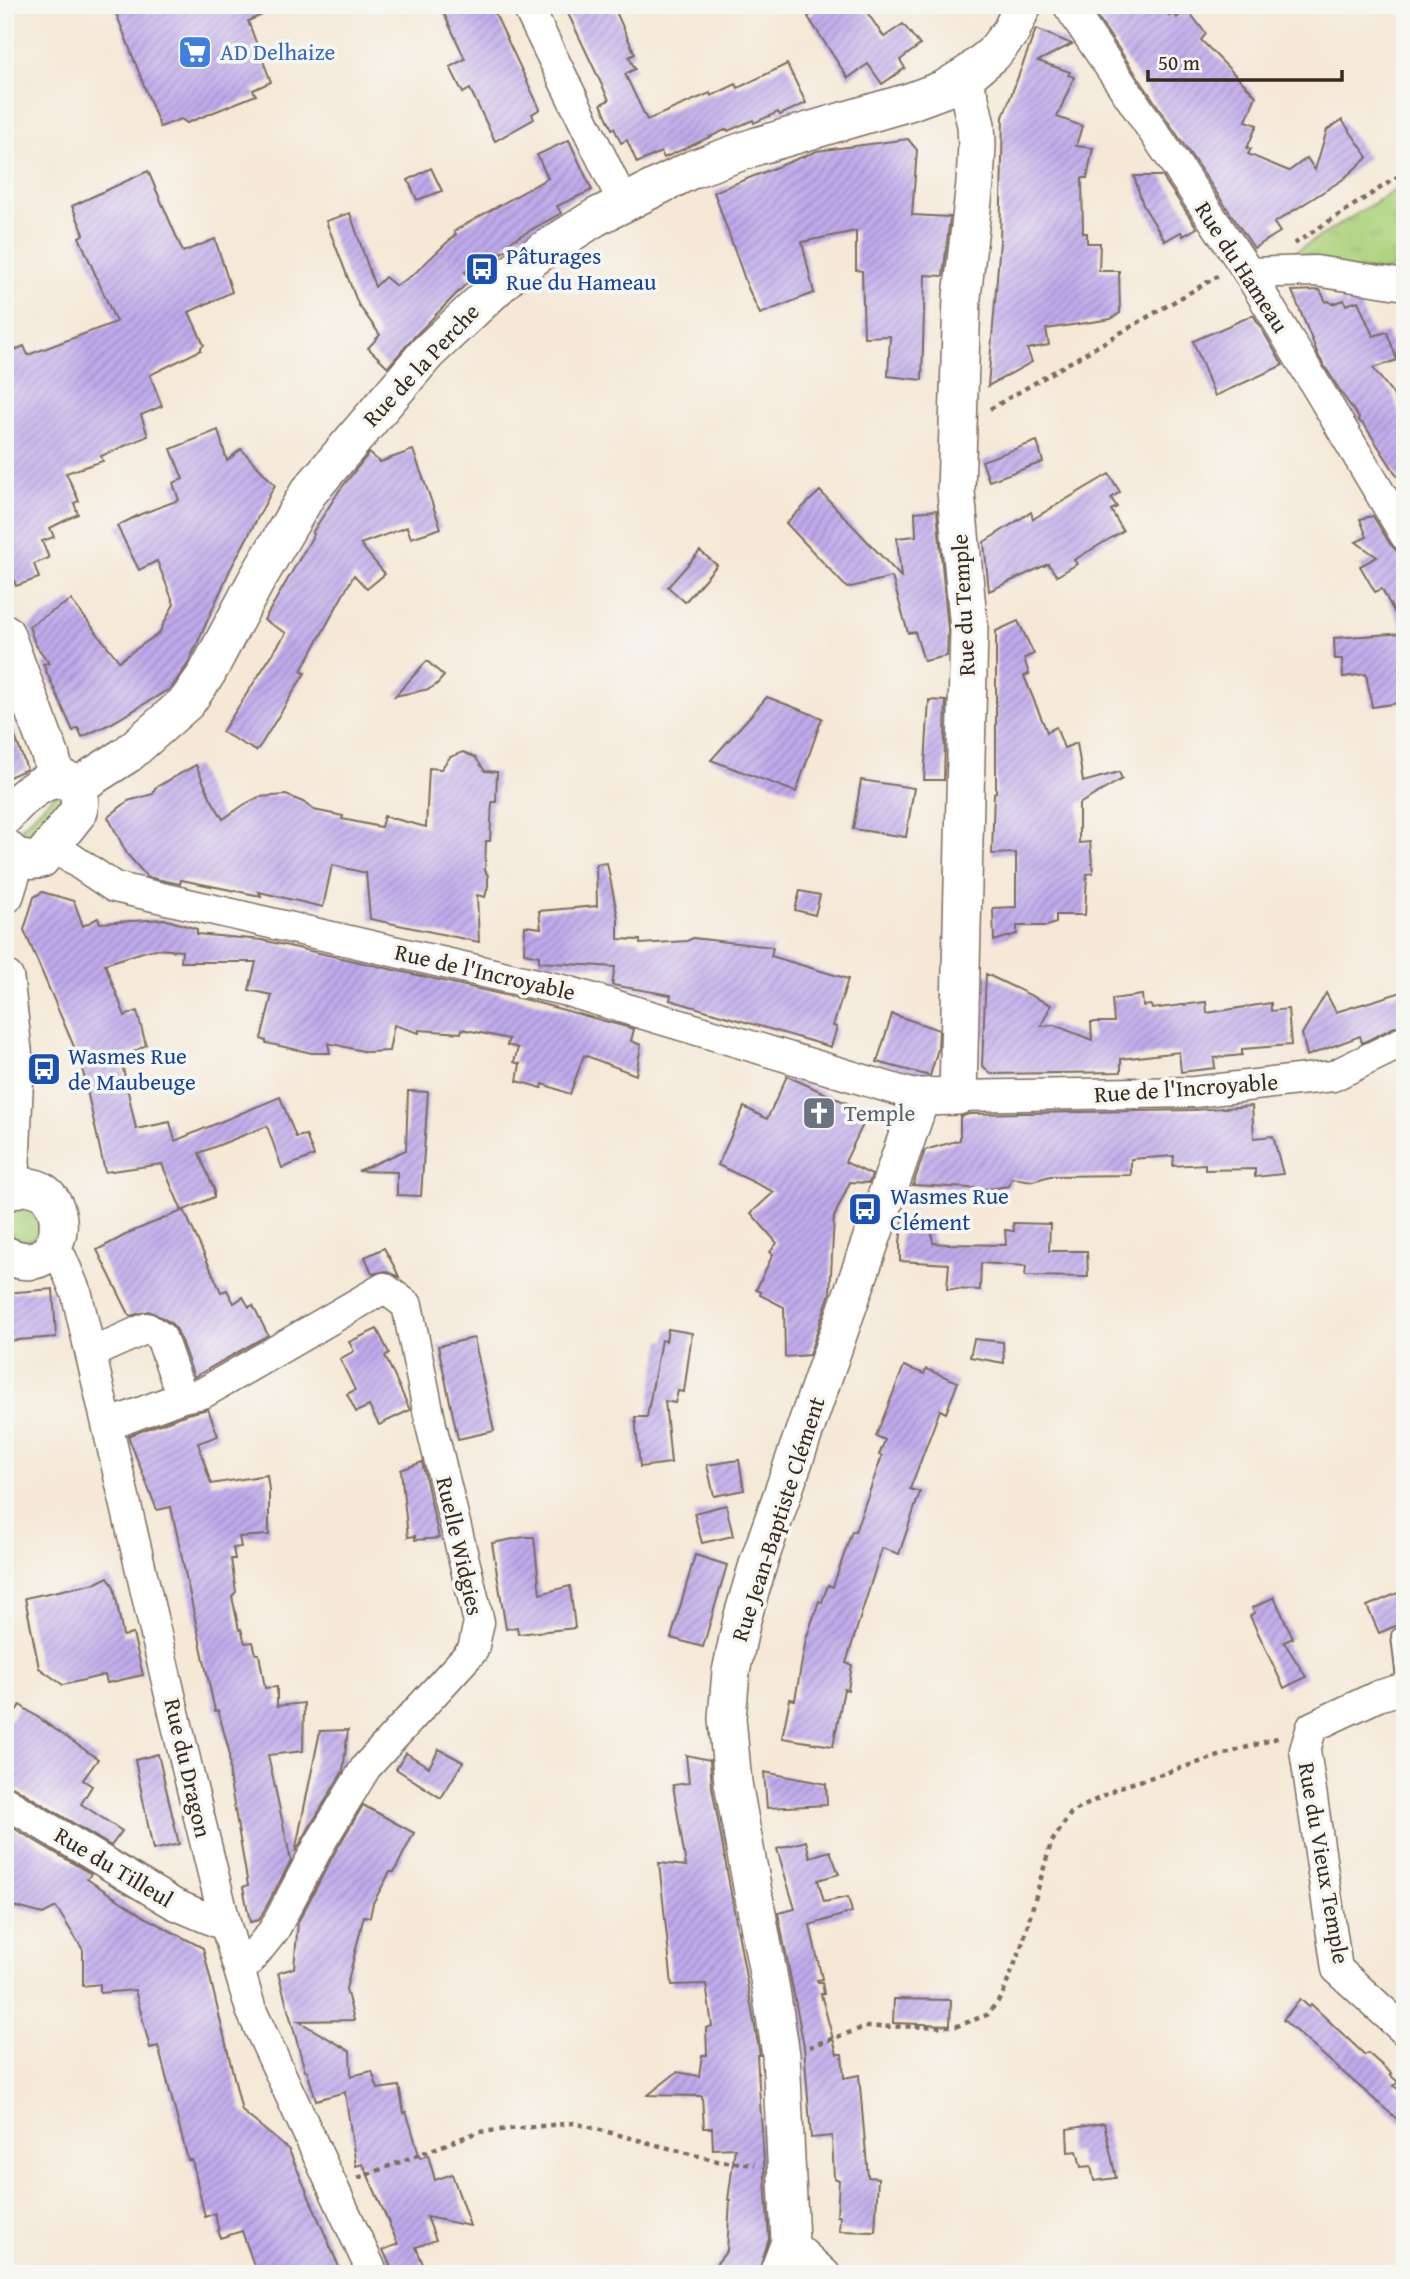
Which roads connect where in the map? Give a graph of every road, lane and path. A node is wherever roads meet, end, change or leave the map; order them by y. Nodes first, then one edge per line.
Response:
1 (527, 5) edge
2 (1023, 5) edge
3 (1068, 5) edge
4 (961, 79) junction
5 (1405, 172) edge
6 (623, 202) junction
7 (1294, 244) dead end
8 (1249, 273) junction
9 (1405, 285) edge
10 (959, 428) junction
11 (1405, 535) edge
12 (5, 633) edge
13 (66, 783) junction
14 (5, 816) edge
15 (53, 846) junction
16 (11, 852) edge
17 (5, 895) edge
18 (5, 979) edge
19 (1405, 1041) edge
20 (958, 1096) junction
21 (921, 1097) junction
22 (9, 1191) edge
23 (51, 1248) junction
24 (7, 1259) edge
25 (92, 1353) junction
26 (182, 1397) junction
27 (108, 1425) junction
28 (1405, 1634) edge
29 (1405, 1687) edge
30 (1312, 1727) junction
31 (5, 1802) edge
32 (226, 1926) junction
33 (240, 1972) junction
34 (1405, 2031) edge
35 (781, 2055) junction
36 (787, 2164) junction
37 (333, 2187) junction
38 (784, 2258) edge
39 (373, 2274) edge
40 (825, 2274) edge

1 - 6 street
2 - 4 street, Rue de la Perche
3 - 8 street, Rue du Hameau
4 - 6 street, Rue de la Perche
4 - 10 street, Rue du Temple
5 - 7 path
6 - 13 street, Rue de la Perche
8 - 9 street
8 - 10 path
8 - 11 street, Rue du Hameau
10 - 20 street, Rue du Temple
12 - 13 street
13 - 14 street, Rue de la Perche
13 - 15 street
15 - 16 street
15 - 21 street, Rue de l'Incroyable
16 - 17 street
18 - 22 street
19 - 20 street, Rue de l'Incroyable
20 - 21 street
21 - 35 street, Rue Jean-Baptiste Clément
22 - 23 street
23 - 24 street
23 - 25 street, Rue du Dragon
25 - 26 street
25 - 27 street, Rue du Dragon
26 - 27 street, Ruelle Widgies
26 - 33 street, Ruelle Widgies
27 - 32 street, Rue du Dragon
28 - 29 lane
29 - 30 street, Rue du Vieux Temple
30 - 34 street, Rue du Vieux Temple
30 - 35 path
31 - 32 street, Rue du Tilleul
32 - 33 street, Rue du Dragon
33 - 37 street, Rue du Dragon
35 - 36 street, Rue Jean-Baptiste Clément
36 - 37 path
36 - 38 street, Rue Jean-Baptiste Clément
37 - 39 street, Rue du Dragon
38 - 40 street, Rue Jean-Baptiste Clément

